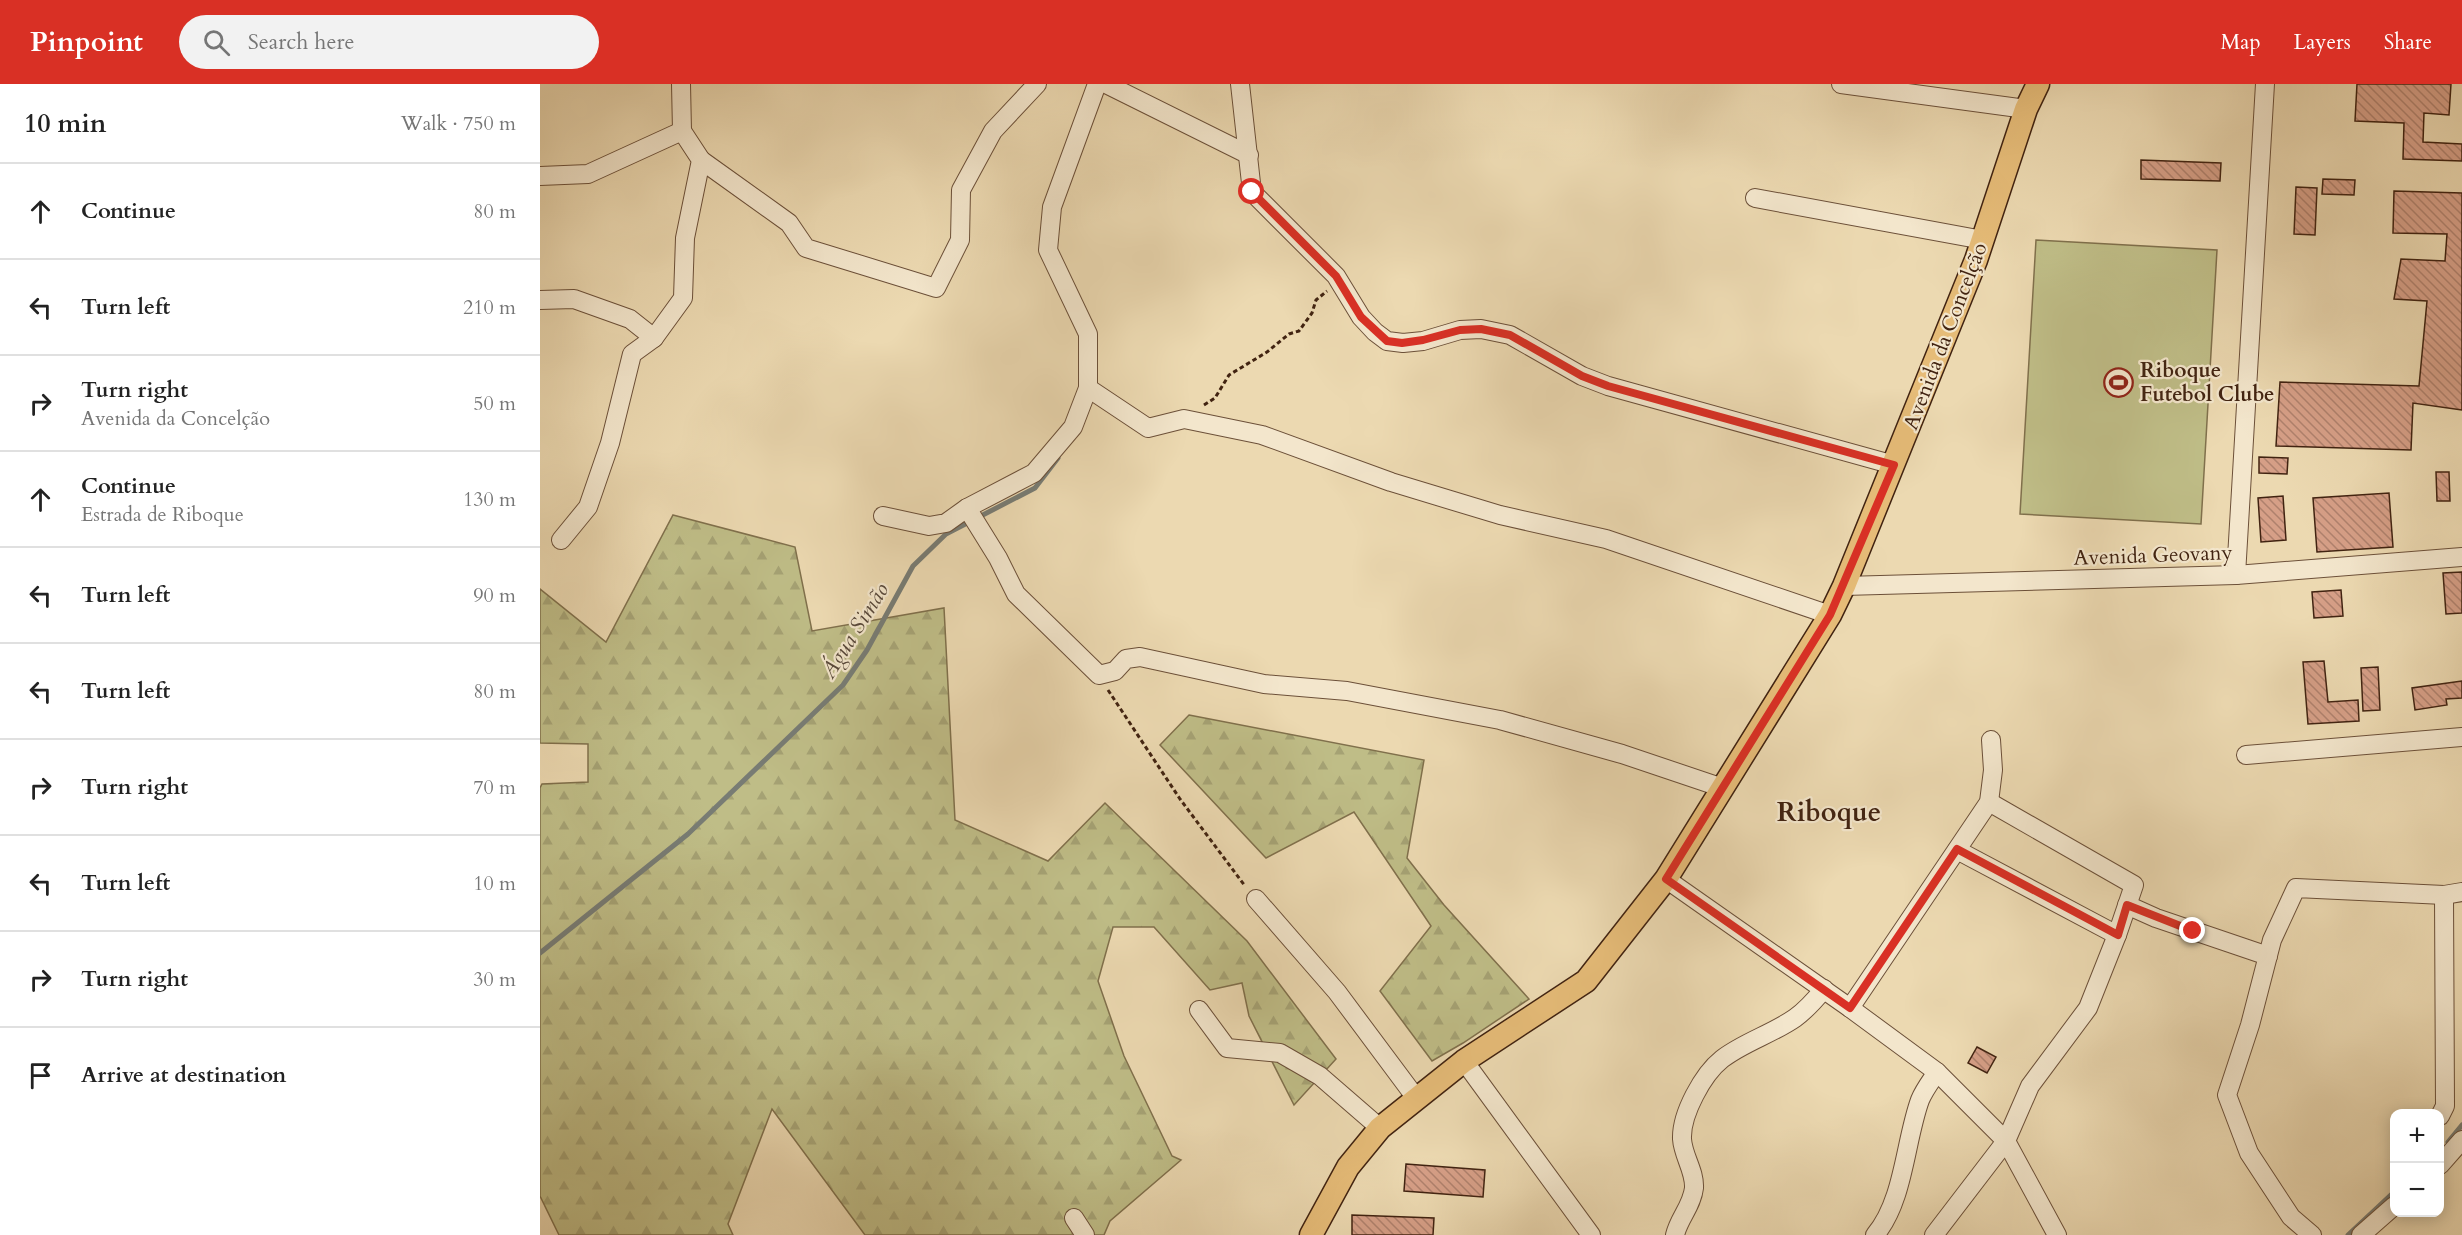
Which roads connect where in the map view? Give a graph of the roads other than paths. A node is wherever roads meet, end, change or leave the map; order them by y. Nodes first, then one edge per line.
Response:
1 (681, 84) edge
2 (1037, 84) edge
3 (1097, 84) edge
4 (1106, 84) edge
5 (1240, 84) edge
6 (1841, 84) edge
7 (2038, 84) edge
8 (2265, 84) edge
9 (2026, 109) junction
10 (682, 131) junction
11 (1249, 155) junction
12 (701, 160) junction
13 (540, 176) edge
14 (1755, 198) dead end
15 (1983, 240) junction
16 (540, 300) edge
17 (654, 338) junction
18 (1088, 388) junction
19 (1894, 465) junction
20 (967, 508) junction
21 (883, 516) dead end
22 (561, 540) dead end
23 (2462, 557) edge
24 (2236, 575) junction
25 (1844, 586) junction
26 (1830, 615) junction
27 (2462, 737) edge
28 (1991, 740) dead end
29 (2246, 755) dead end
30 (1723, 788) junction
31 (1989, 802) junction
32 (1957, 849) junction
33 (1666, 879) junction
34 (2453, 894) edge
35 (1256, 899) road end
36 (2127, 905) junction
37 (2118, 935) junction
38 (2268, 956) junction
39 (1824, 989) junction
40 (1850, 1008) junction
41 (1199, 1010) dead end
42 (1464, 1061) junction
43 (1937, 1072) junction
44 (1416, 1098) junction
45 (2443, 1109) edge
46 (1380, 1128) junction
47 (2006, 1141) junction
48 (2390, 1210) edge
49 (1074, 1218) dead end
50 (1085, 1235) edge
51 (1311, 1235) edge
52 (1591, 1235) edge
53 (1675, 1235) edge
54 (1875, 1235) edge
55 (1934, 1235) edge
56 (2057, 1235) edge
57 (2312, 1235) edge
58 (2361, 1235) edge

1 - 10 street
2 - 12 street
3 - 18 street
4 - 11 street
5 - 11 street
6 - 9 street
7 - 9 main road, Avenida da Concelção
8 - 24 street
9 - 15 main road, Avenida da Concelção
10 - 12 street
10 - 13 street
11 - 19 street
12 - 17 street
14 - 15 street
15 - 19 main road, Avenida da Concelção
16 - 17 street
17 - 22 street
18 - 20 street
18 - 26 street
19 - 25 main road, Avenida da Concelção
20 - 21 street
20 - 30 street
23 - 24 street, Avenida Geovany
24 - 25 street, Avenida Geovany
25 - 26 main road, Avenida da Concelção
26 - 30 main road, Avenida da Concelção
27 - 29 street
28 - 31 street
30 - 33 main road, Avenida da Concelção
31 - 32 street
31 - 36 street
32 - 37 street
32 - 40 street
33 - 39 street
33 - 42 main road, Avenida da Concelção
34 - 38 street
34 - 45 street
35 - 44 street
36 - 37 street
36 - 38 street
37 - 47 street
38 - 57 street
39 - 40 street
39 - 53 street
40 - 43 street
41 - 46 street
42 - 44 main road, Avenida da Concelção
42 - 52 street
43 - 47 street
43 - 54 street
44 - 46 main road, Avenida da Concelção
46 - 51 main road, Avenida da Concelção
47 - 55 street
47 - 56 street
48 - 58 street
49 - 50 street

